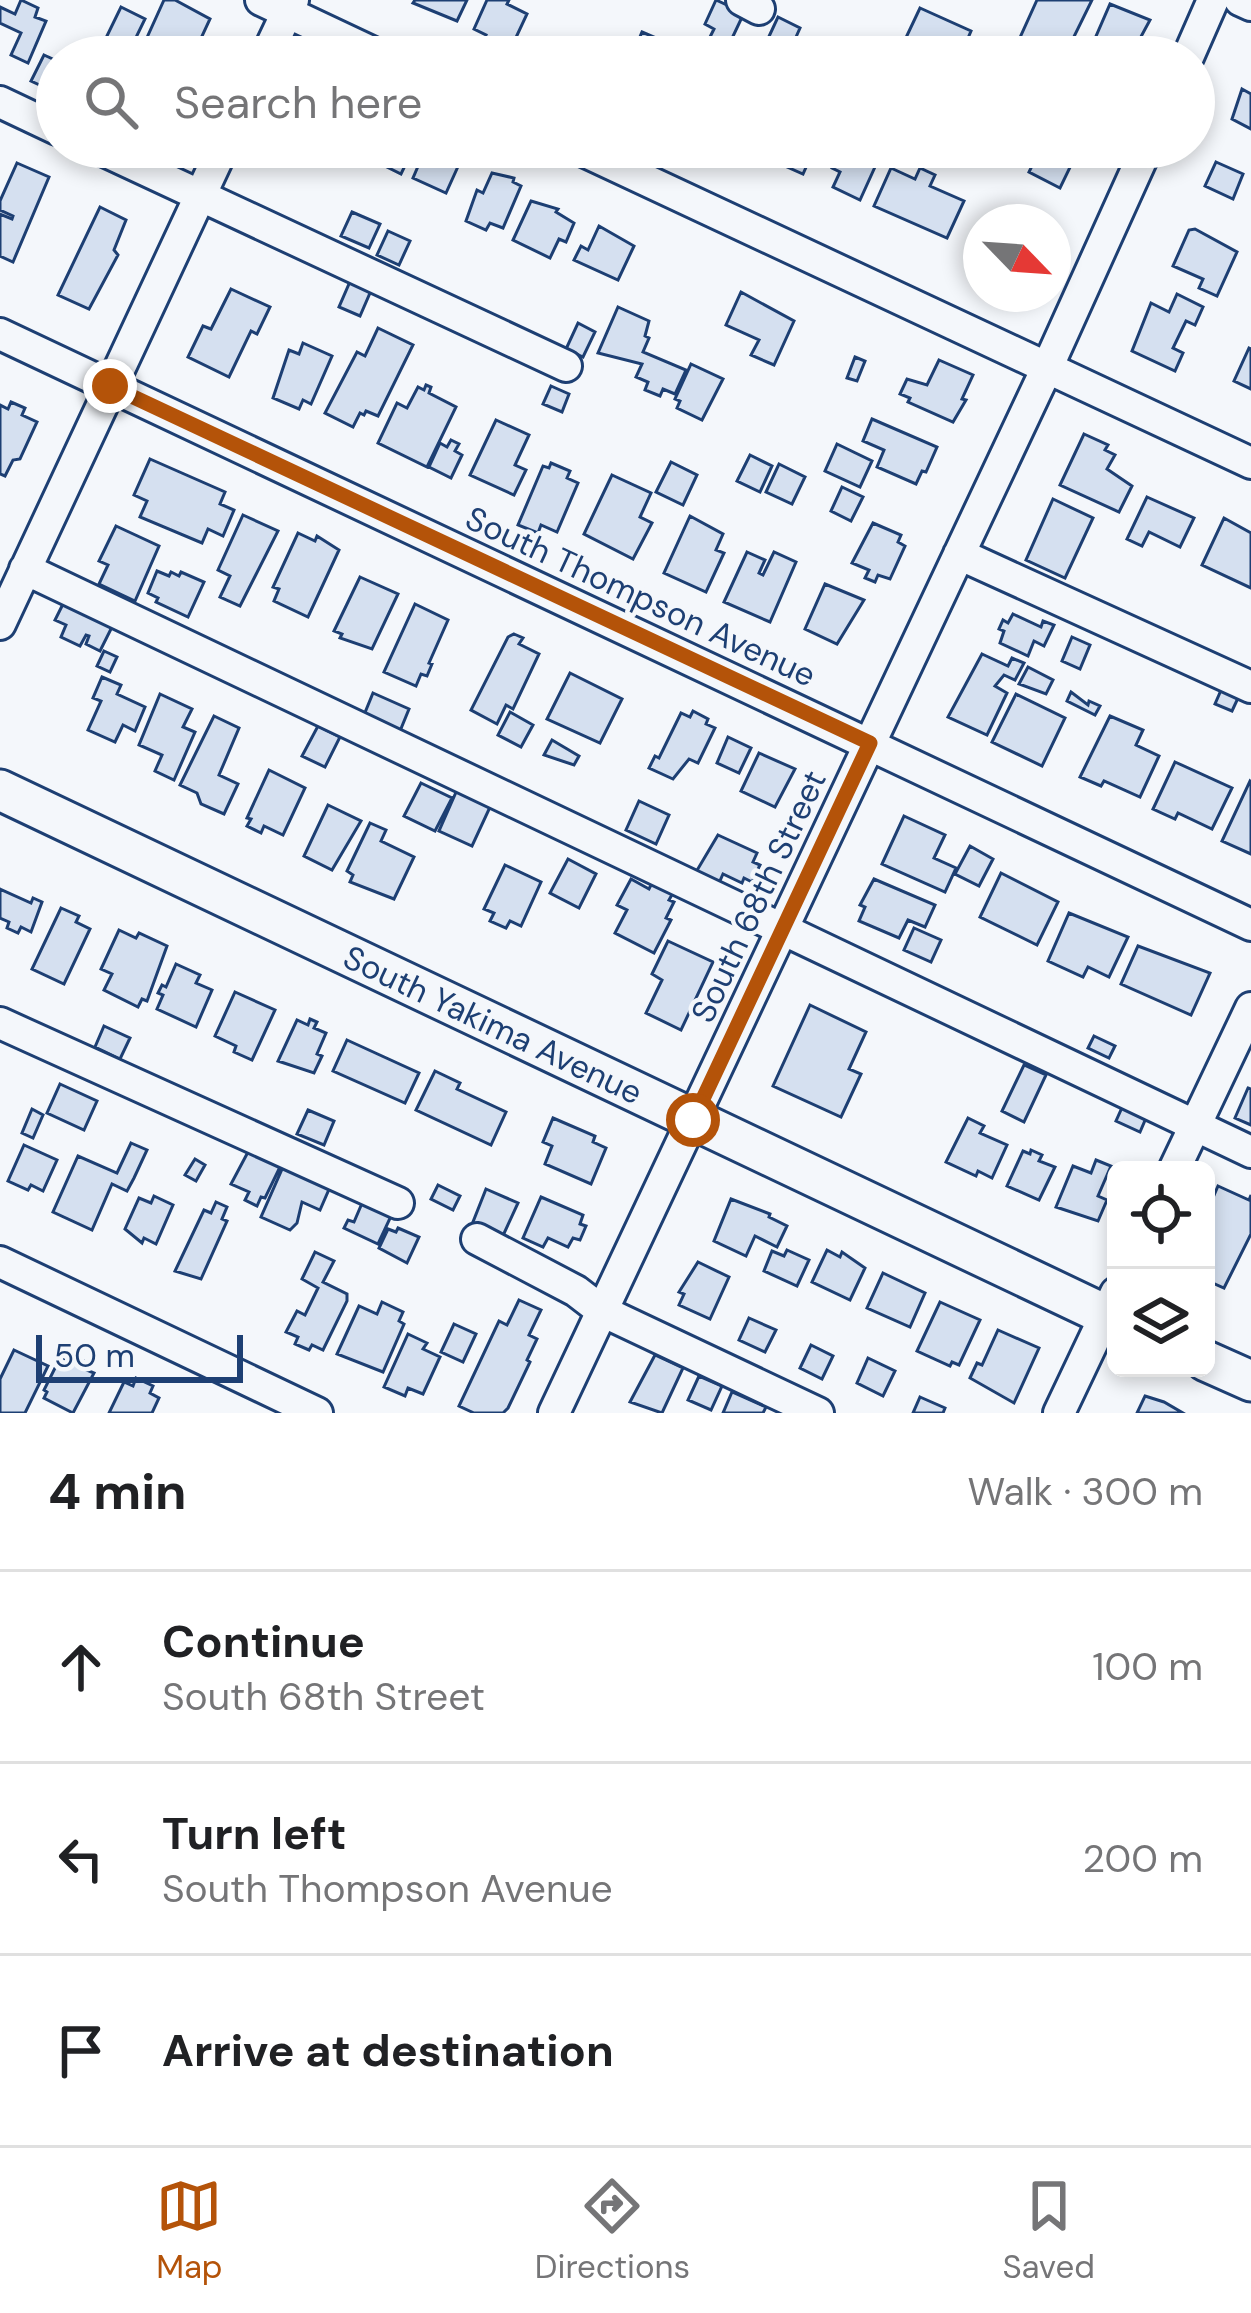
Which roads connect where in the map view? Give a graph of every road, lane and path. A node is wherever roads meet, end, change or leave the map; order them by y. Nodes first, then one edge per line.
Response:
1 (1214, 0) edge
2 (1240, 0) edge
3 (280, 4) edge
4 (1251, 5) edge
5 (272, 36) edge
6 (342, 36) edge
7 (1198, 36) edge
8 (0, 102) edge
9 (36, 119) edge
10 (141, 168) edge
11 (214, 168) edge
12 (620, 168) edge
13 (1137, 168) edge
14 (200, 196) junction
15 (0, 334) edge
16 (566, 366) dead end
17 (1047, 368) junction
18 (110, 386) junction
19 (1251, 463) edge
20 (959, 554) junction
21 (26, 568) junction
22 (0, 624) edge
23 (1251, 688) edge
24 (870, 743) junction
25 (0, 790) edge
26 (1251, 925) edge
27 (783, 929) junction
28 (1251, 1008) edge
29 (0, 1023) edge
30 (693, 1120) junction
31 (1196, 1125) junction
32 (1251, 1152) edge
33 (1178, 1161) edge
34 (398, 1203) dead end
35 (477, 1239) dead end
36 (0, 1262) edge
37 (1107, 1306) edge
38 (602, 1311) junction
39 (1107, 1321) edge
40 (1215, 1365) edge
41 (1251, 1382) edge
42 (317, 1413) edge
43 (554, 1413) edge
44 (818, 1413) edge
45 (1059, 1413) edge

1 - 7 street
2 - 4 street
3 - 5 street
3 - 6 street
8 - 9 street
10 - 14 street
11 - 14 street
12 - 17 street
13 - 17 street, South 68th Street
14 - 16 street
14 - 18 street
15 - 18 street, South Thompson Avenue
17 - 19 street
17 - 20 street, South 68th Street
18 - 21 street
18 - 24 street, South Thompson Avenue
20 - 23 street
20 - 24 street, South 68th Street
21 - 22 street
21 - 27 street
24 - 26 street, South Thompson Avenue
24 - 27 street, South 68th Street
25 - 30 main road, South Yakima Avenue
27 - 30 street, South 68th Street
27 - 31 street
28 - 31 street
29 - 34 street
30 - 37 main road, South Yakima Avenue
30 - 38 street, South 68th Street
31 - 32 street
31 - 33 street
35 - 38 street
36 - 42 street
38 - 43 street, South 68th Street
38 - 44 street
39 - 45 street
40 - 41 main road

